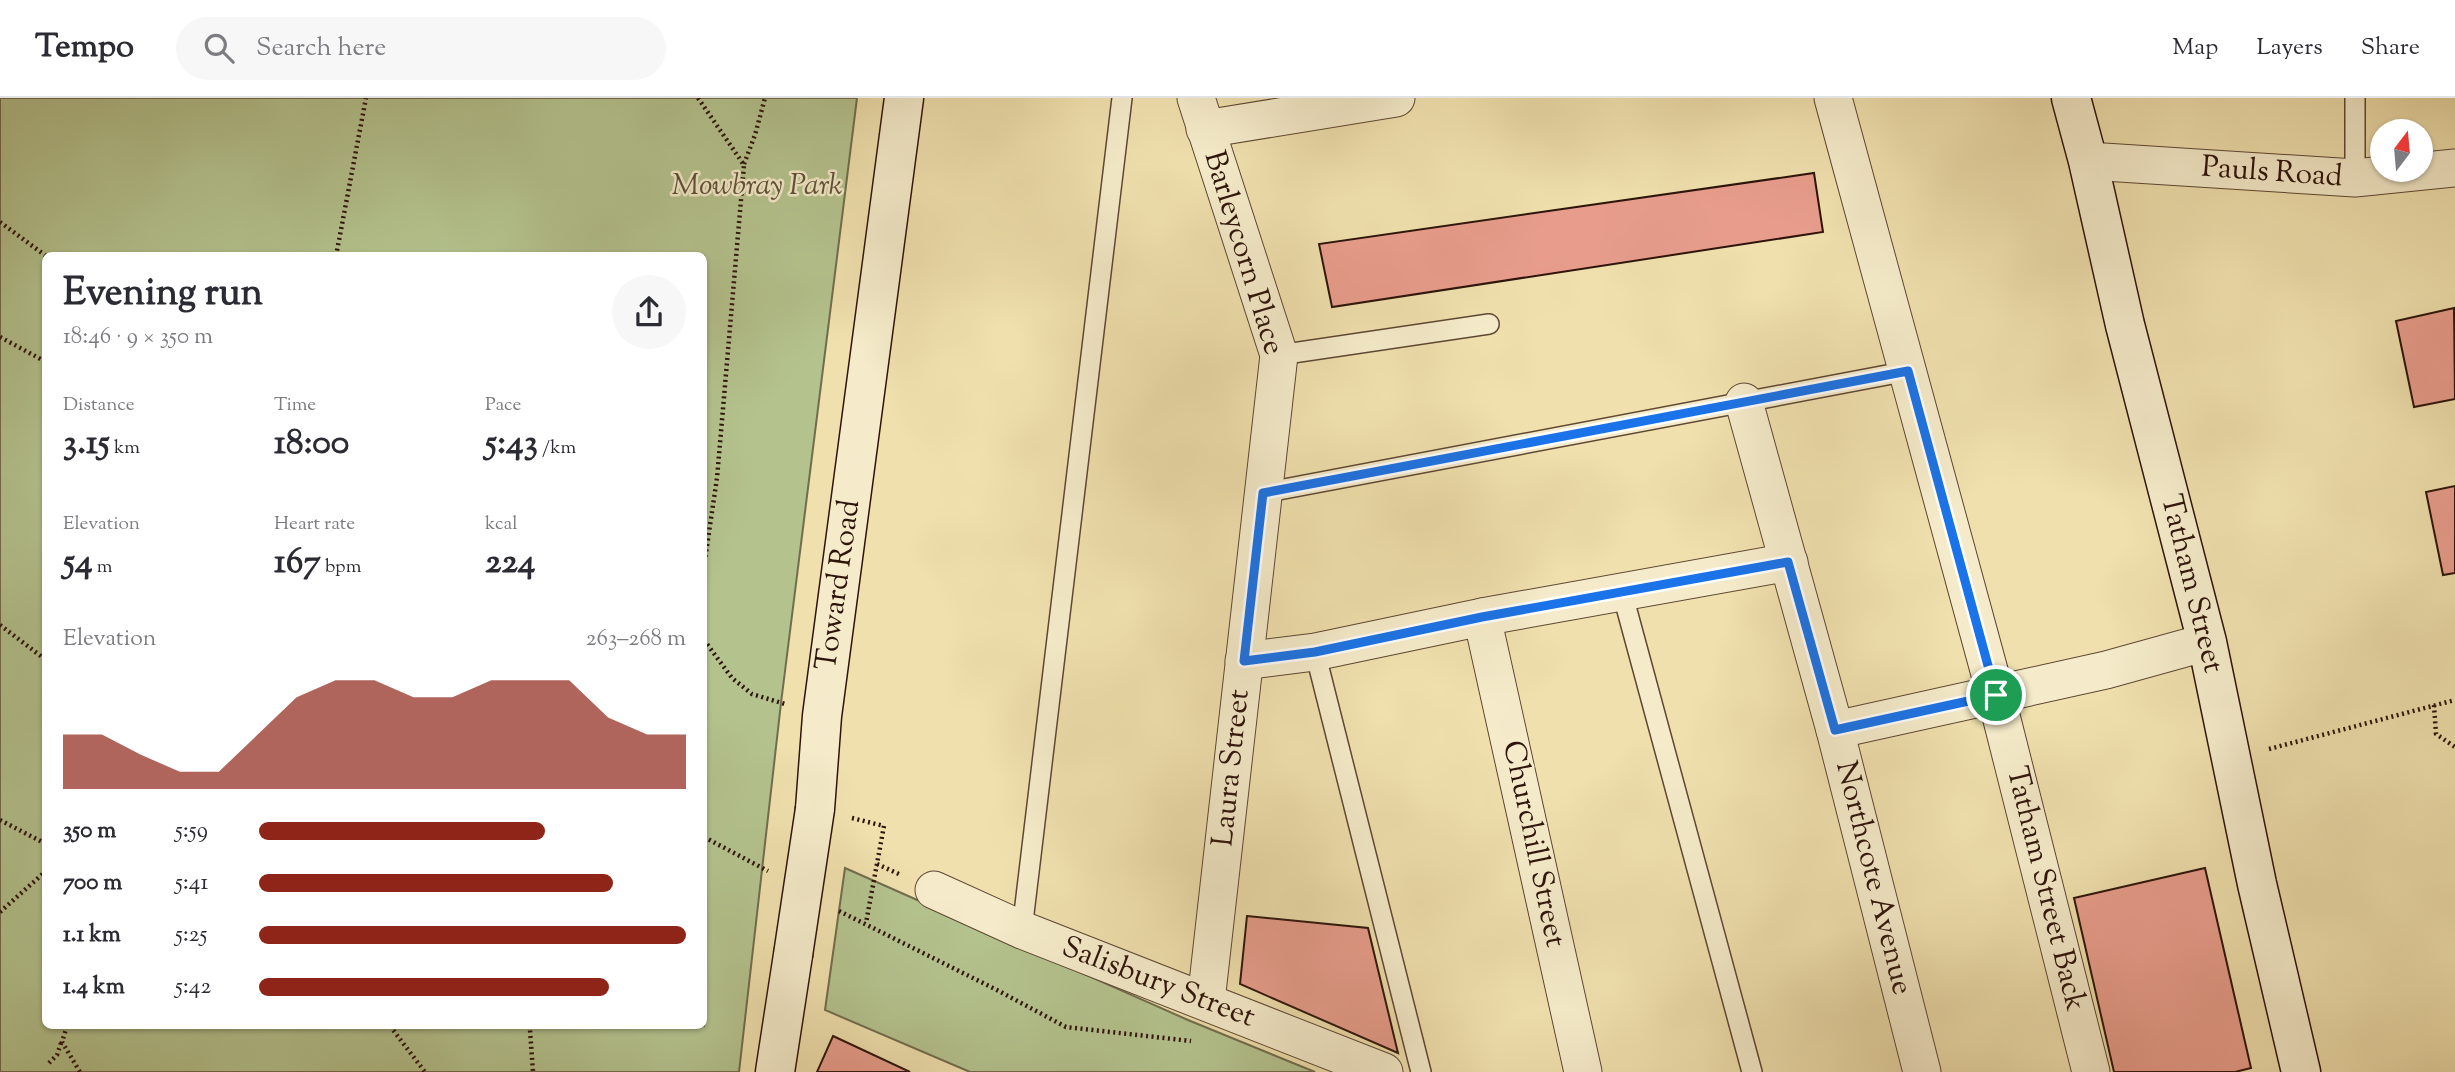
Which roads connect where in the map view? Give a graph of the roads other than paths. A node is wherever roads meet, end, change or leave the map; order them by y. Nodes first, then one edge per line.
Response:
1 (904, 98) edge
2 (1122, 98) edge
3 (1396, 98) edge
4 (1833, 98) edge
5 (2071, 98) edge
6 (2355, 98) edge
7 (1201, 114) edge
8 (2088, 161) junction
9 (2455, 168) edge
10 (2355, 178) junction
11 (1489, 324) dead end
12 (1279, 355) junction
13 (1908, 371) junction
14 (1744, 402) junction
15 (1263, 493) junction
16 (1788, 562) junction
17 (1622, 592) junction
18 (1482, 617) junction
19 (2207, 642) junction
20 (1315, 652) junction
21 (1244, 661) junction
22 (1996, 695) junction
23 (1835, 730) junction
24 (934, 890) dead end
25 (1022, 930) junction
26 (1206, 1001) junction
27 (775, 1072) edge
28 (1384, 1072) edge
29 (1421, 1072) edge
30 (1583, 1072) edge
31 (1752, 1072) edge
32 (1922, 1072) edge
33 (2091, 1072) edge
34 (2301, 1072) edge

1 - 27 street, Toward Road, bridge
2 - 25 lane
3 - 7 street
4 - 13 street, Tatham Street Back
5 - 8 street, Tatham Street
6 - 10 lane
7 - 12 street, Barleycorn Place
8 - 10 street, Pauls Road
8 - 19 street, Tatham Street
9 - 10 street, Pauls Road
11 - 12 lane
12 - 15 street, Barleycorn Place
13 - 14 lane
13 - 22 street, Tatham Street Back
14 - 15 lane
14 - 16 street, Northcote Avenue
15 - 21 street, Laura Street
16 - 17 street
16 - 23 street, Northcote Avenue
17 - 18 street
17 - 31 lane
18 - 20 street
18 - 30 street, Churchill Street
19 - 22 street
19 - 34 street, Tatham Street
20 - 21 street
20 - 29 lane
21 - 26 street, Laura Street
22 - 23 street
22 - 33 street, Tatham Street Back
23 - 32 street, Northcote Avenue
24 - 25 street, Salisbury Street
25 - 26 street, Salisbury Street
26 - 28 street, Salisbury Street

